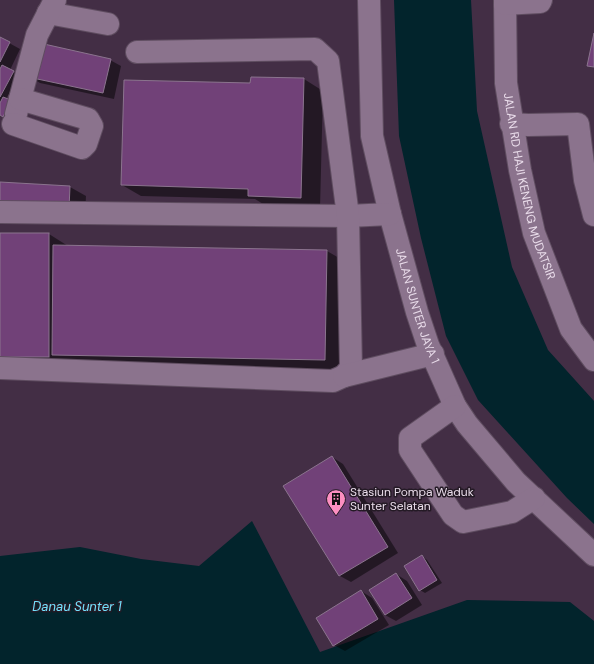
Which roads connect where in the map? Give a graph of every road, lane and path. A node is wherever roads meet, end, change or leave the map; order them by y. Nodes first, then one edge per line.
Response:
1 (369, 0) edge
2 (541, 0) edge
3 (505, 2) edge
4 (51, 7) edge
5 (108, 24) dead end
6 (137, 52) dead end
7 (20, 99) junction
8 (7, 123) edge
9 (586, 123) edge
10 (511, 124) junction
11 (0, 212) edge
12 (390, 214) junction
13 (594, 214) edge
14 (348, 216) junction
15 (432, 354) junction
16 (594, 360) edge
17 (0, 368) edge
18 (344, 376) junction
19 (455, 406) junction
20 (534, 498) junction
21 (594, 555) edge

1 - 12 street, JALAN SUNTER JAYA 1
2 - 3 street
3 - 10 street, JALAN RD HAJI KENENG MUDATSIR
4 - 5 street
4 - 7 street
6 - 14 street
7 - 8 street
7 - 8 street
9 - 10 street
9 - 13 street
10 - 16 street, JALAN RD HAJI KENENG MUDATSIR
11 - 14 street
12 - 14 street
12 - 15 street, JALAN SUNTER JAYA 1
14 - 18 street
15 - 18 street
15 - 19 street, JALAN SUNTER JAYA 1
17 - 18 street
19 - 20 street, JALAN SUNTER JAYA 1
19 - 20 street
20 - 21 street, JALAN SUNTER JAYA 1

